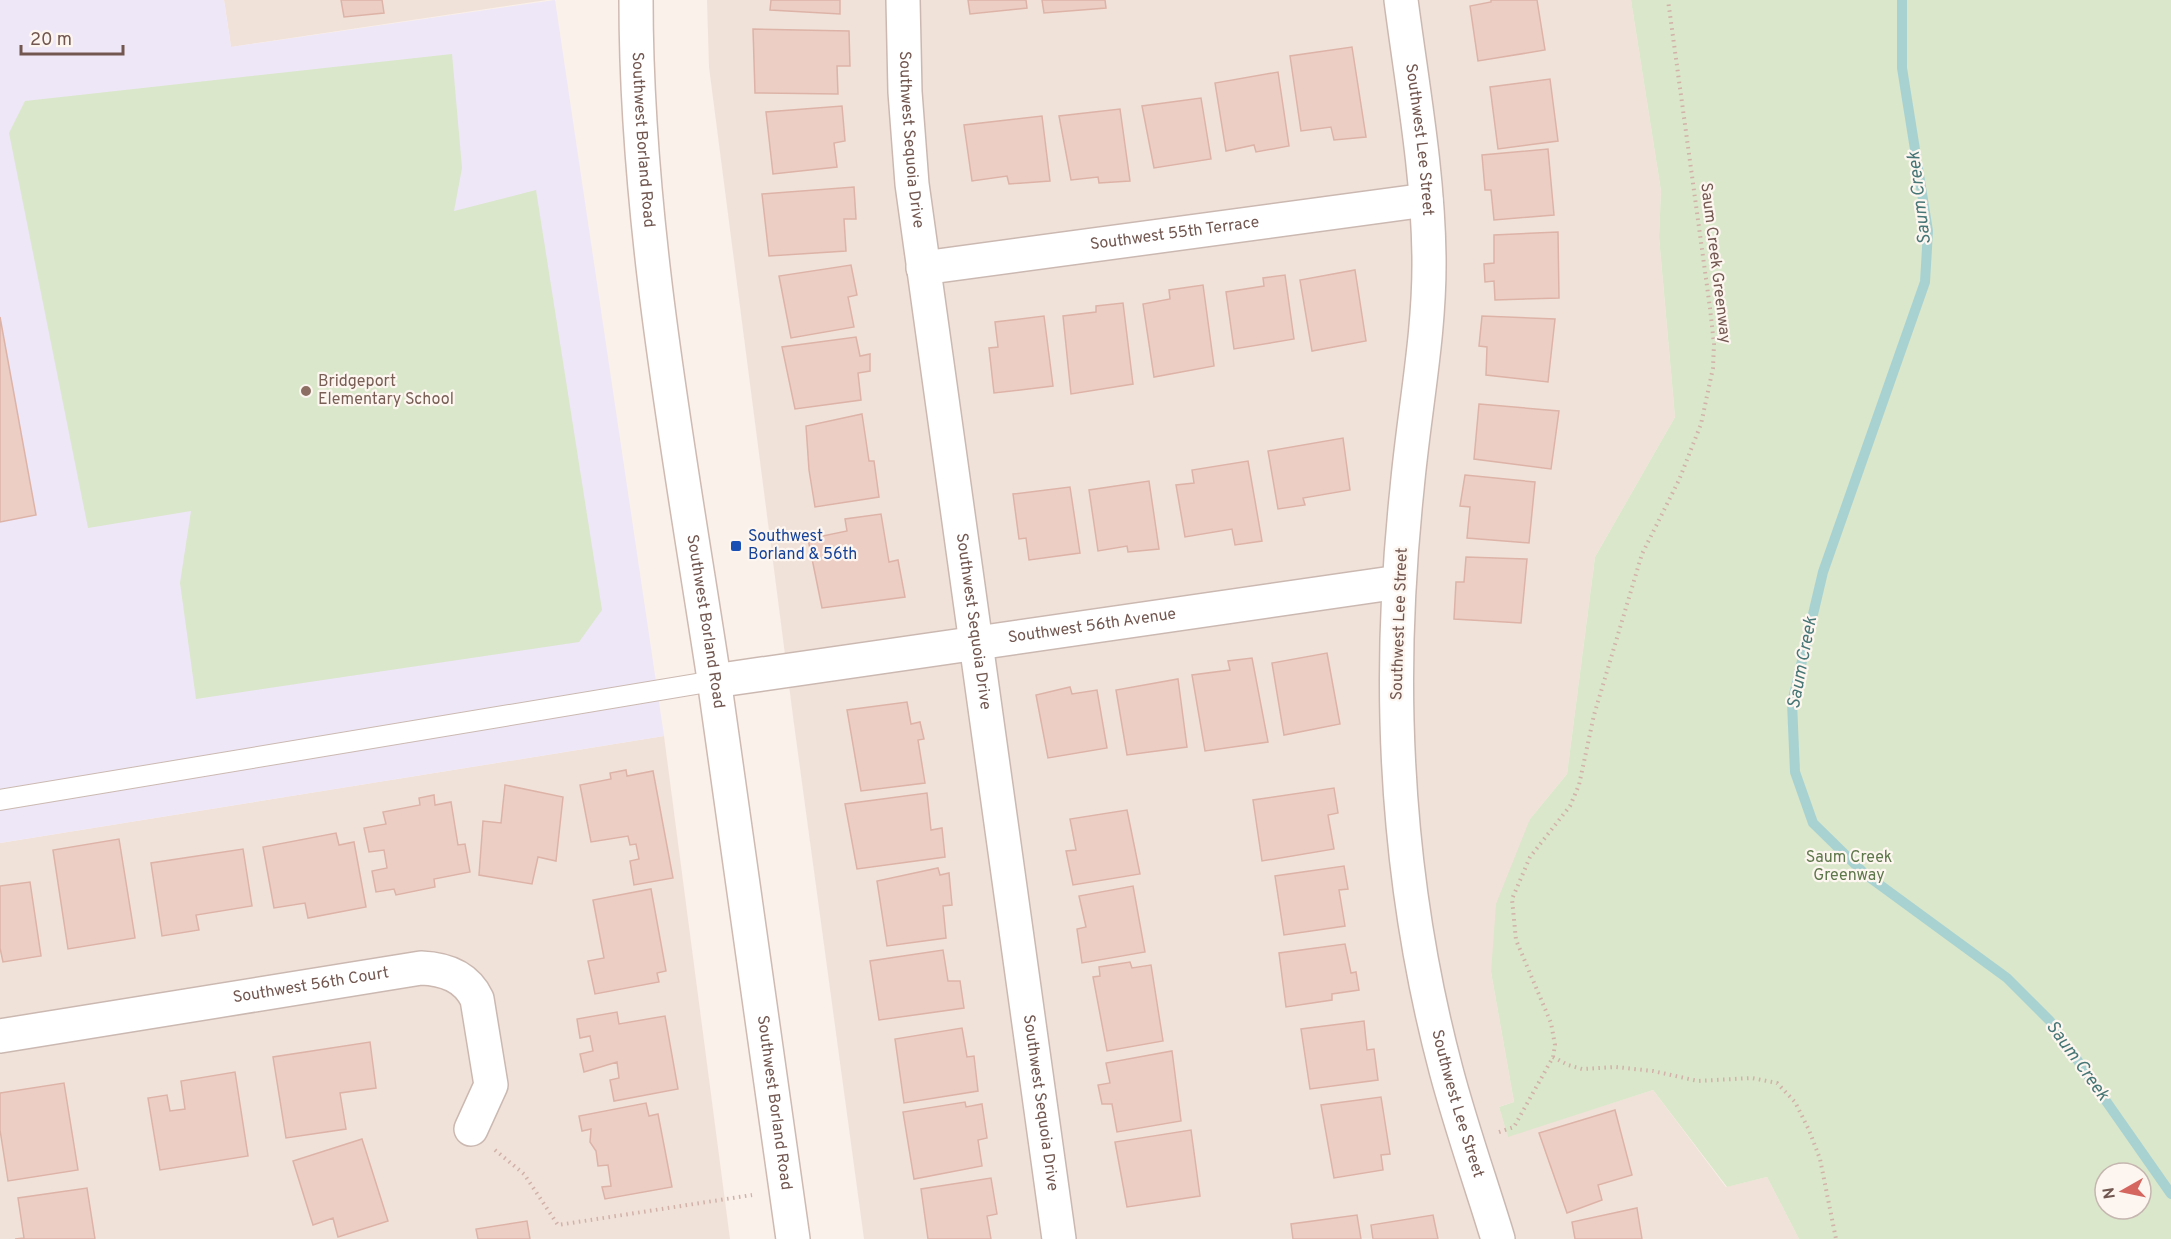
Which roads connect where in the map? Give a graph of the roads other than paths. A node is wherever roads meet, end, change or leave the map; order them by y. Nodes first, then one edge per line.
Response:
1 (636, 0) edge
2 (903, 0) edge
3 (1401, 0) edge
4 (1426, 200) junction
5 (923, 268) junction
6 (1400, 582) junction
7 (975, 644) junction
8 (714, 681) junction
9 (0, 800) edge
10 (0, 1036) edge
11 (471, 1129) road end
12 (793, 1239) edge
13 (1059, 1239) edge
14 (1498, 1239) edge

1 - 8 street, Southwest Borland Road
2 - 5 street, Southwest Sequoia Drive
3 - 4 street, Southwest Lee Street
4 - 5 street, Southwest 55th Terrace
4 - 6 street, Southwest Lee Street
5 - 7 street, Southwest Sequoia Drive
6 - 7 street, Southwest 56th Avenue
6 - 14 street, Southwest Lee Street
7 - 8 street, Southwest 56th Avenue
7 - 13 street, Southwest Sequoia Drive
8 - 9 lane
8 - 12 street, Southwest Borland Road
10 - 11 street, Southwest 56th Court

